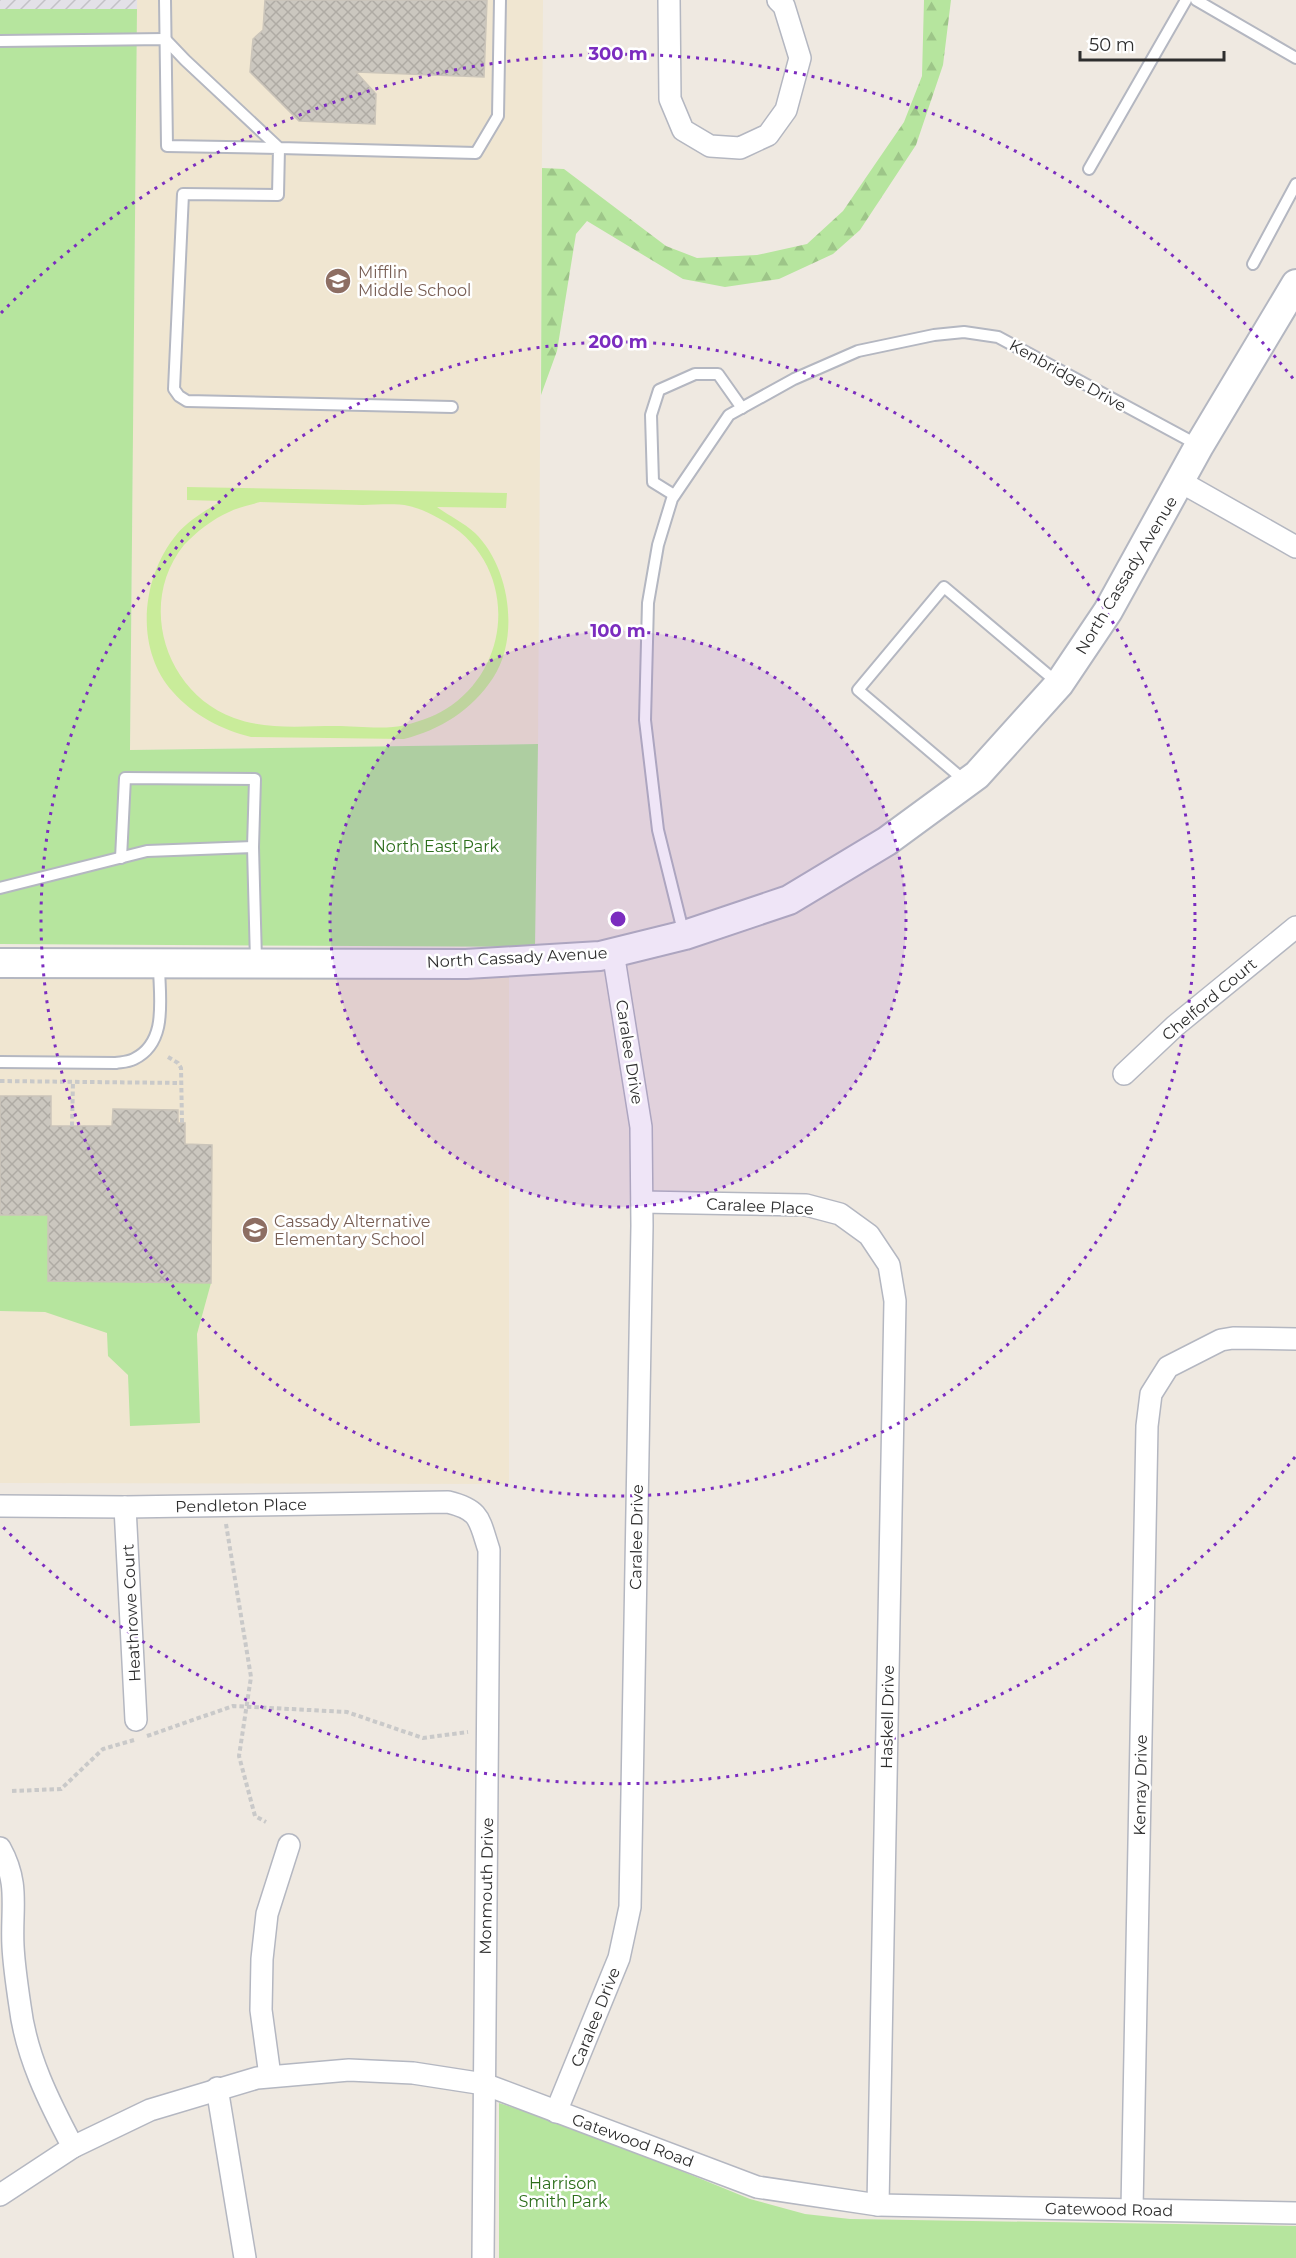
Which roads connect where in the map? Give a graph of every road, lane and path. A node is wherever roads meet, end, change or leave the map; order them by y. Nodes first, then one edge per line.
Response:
1 (165, 0) edge
2 (500, 0) edge
3 (669, 0) edge
4 (777, 0) edge
5 (1186, 0) edge
6 (1196, 0) edge
7 (165, 39) junction
8 (0, 41) edge
9 (1296, 58) edge
10 (279, 148) junction
11 (1089, 169) dead end
12 (1296, 184) edge
13 (1254, 264) dead end
14 (1296, 284) edge
15 (452, 407) dead end
16 (742, 408) junction
17 (1199, 446) junction
18 (1181, 482) junction
19 (674, 495) junction
20 (1296, 547) edge
21 (1059, 684) junction
22 (966, 782) junction
23 (253, 848) junction
24 (121, 858) junction
25 (0, 888) edge
26 (1296, 927) edge
27 (685, 935) junction
28 (613, 952) junction
29 (0, 963) edge
30 (159, 963) junction
31 (256, 963) junction
32 (168, 1057) dead end
33 (0, 1062) edge
34 (1124, 1074) dead end
35 (0, 1081) edge
36 (73, 1082) junction
37 (181, 1083) junction
38 (182, 1123) dead end
39 (72, 1126) dead end
40 (642, 1202) junction
41 (869, 1235) joint
42 (1296, 1339) edge
43 (226, 1505) junction
44 (0, 1506) edge
45 (125, 1507) junction
46 (477, 1515) joint
47 (246, 1706) junction
48 (487, 1731) junction
49 (138, 1732) junction
50 (12, 1791) dead end
51 (266, 1822) dead end
52 (289, 1845) dead end
53 (0, 1848) edge
54 (270, 2076) junction
55 (484, 2084) junction
56 (217, 2088) junction
57 (556, 2112) junction
58 (73, 2147) junction
59 (0, 2195) edge
60 (878, 2205) junction
61 (1132, 2209) junction
62 (1296, 2213) edge
63 (245, 2258) edge
64 (483, 2258) edge

1 - 7 lane
2 - 10 lane
3 - 4 street
5 - 11 lane
6 - 9 lane
7 - 8 lane
7 - 10 lane
7 - 10 lane
10 - 15 lane
12 - 13 lane
14 - 17 main road, North Cassady Avenue
16 - 17 lane, Kenbridge Drive
16 - 19 lane, Kenbridge Drive
16 - 19 lane
17 - 18 main road, North Cassady Avenue
18 - 20 street
18 - 21 main road, North Cassady Avenue
19 - 27 lane
21 - 22 main road, North Cassady Avenue
21 - 22 lane
22 - 27 main road, North Cassady Avenue
23 - 24 lane
23 - 24 lane
23 - 31 lane
24 - 25 lane
26 - 34 street, Chelford Court
27 - 28 main road, North Cassady Avenue
28 - 31 main road, North Cassady Avenue
28 - 40 street, Caralee Drive
29 - 30 main road, North Cassady Avenue
30 - 31 main road, North Cassady Avenue
30 - 33 lane
32 - 37 path
35 - 36 path
36 - 37 path
36 - 39 path
37 - 38 path
40 - 41 street, Caralee Place
40 - 57 street, Caralee Drive
41 - 60 street, Haskell Drive
42 - 61 street, Kenray Drive
43 - 45 street, Pendleton Place
43 - 46 street, Pendleton Place
43 - 47 path
44 - 45 street, Pendleton Place
45 - 49 street, Heathrowe Court
46 - 48 street, Monmouth Drive
47 - 48 path
47 - 49 path
47 - 51 path
48 - 55 street, Monmouth Drive
49 - 50 path
52 - 54 street
53 - 58 street
54 - 55 street, Gatewood Road
54 - 56 street, Gatewood Road
55 - 57 street, Gatewood Road
55 - 64 street, Monmouth Drive
56 - 58 street, Gatewood Road
56 - 63 street
57 - 60 street, Gatewood Road
58 - 59 street, Gatewood Road
60 - 61 street, Gatewood Road
61 - 62 street, Gatewood Road

